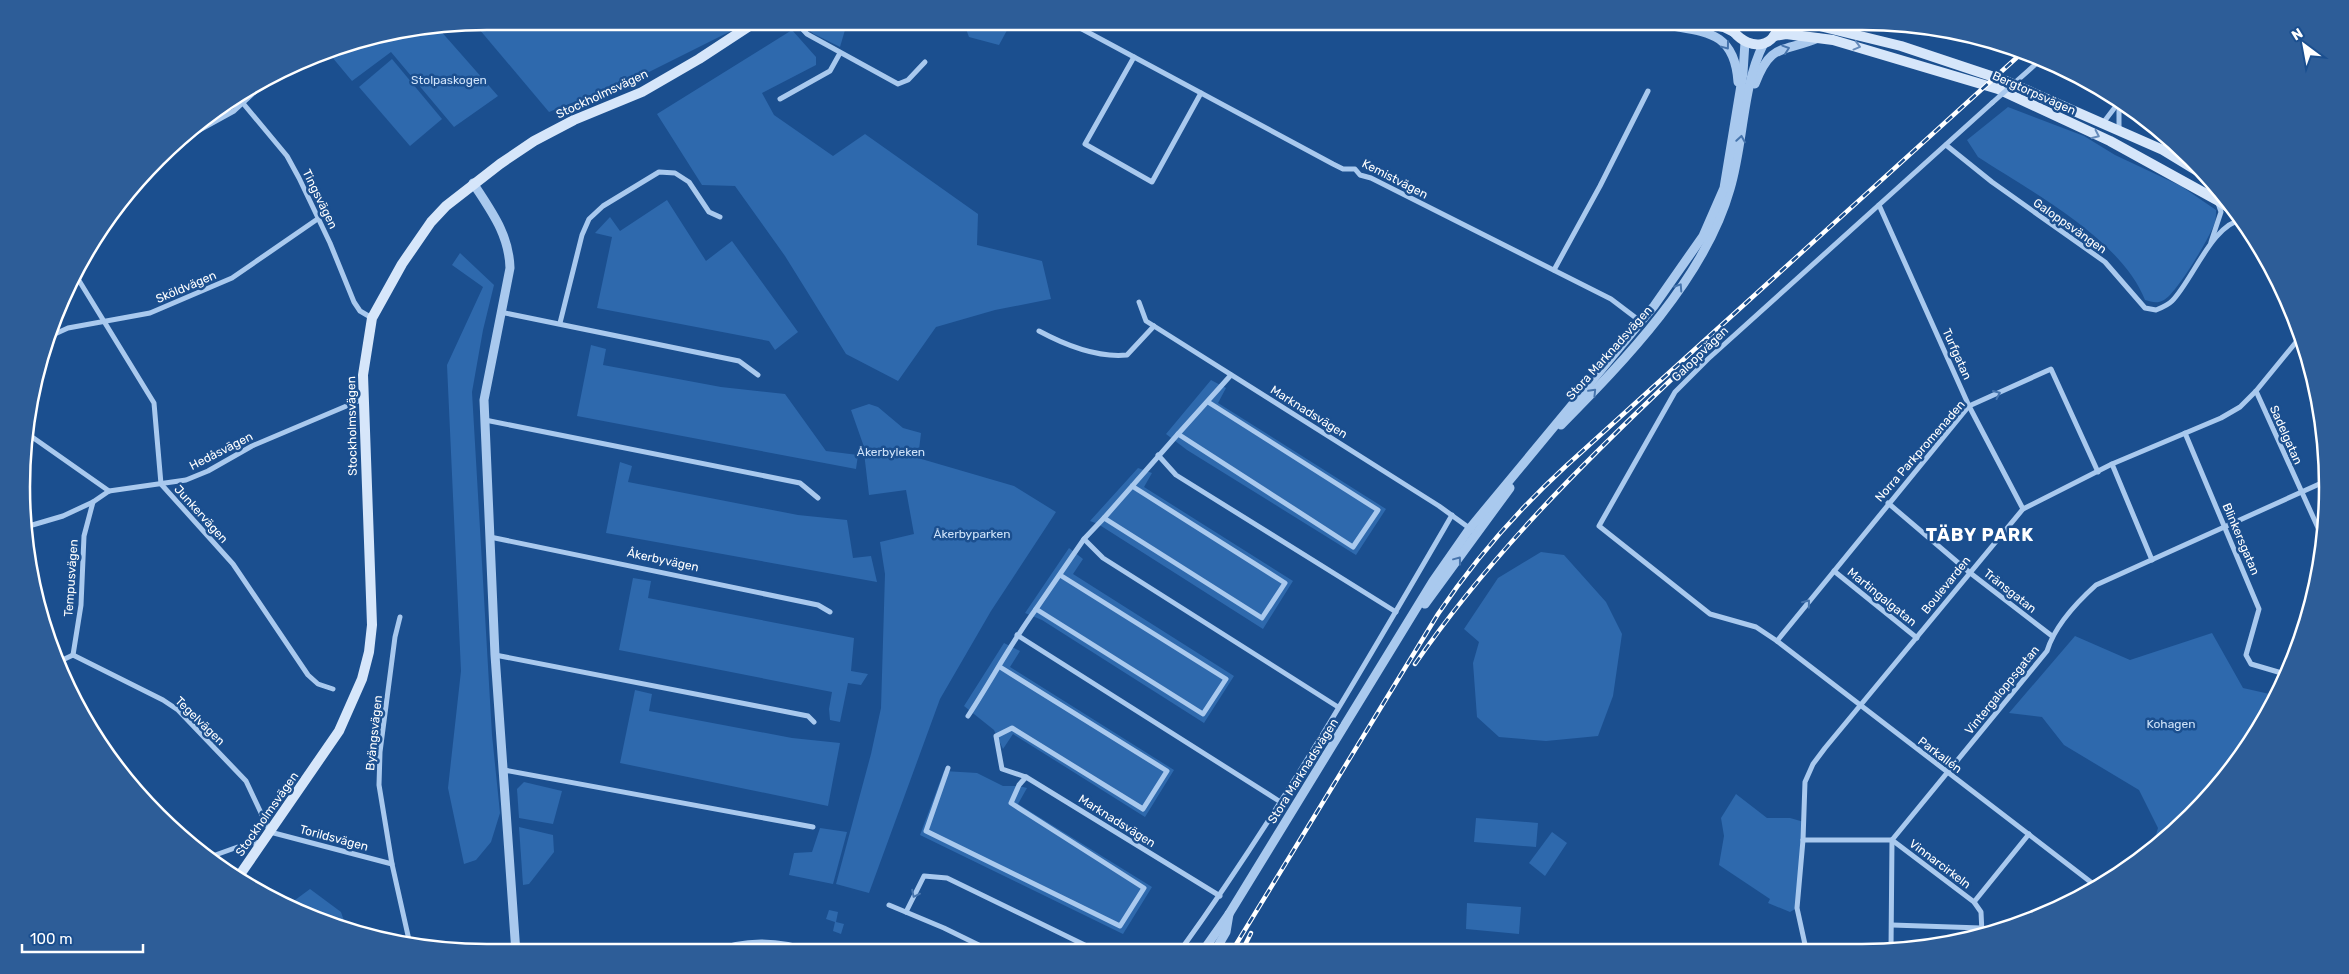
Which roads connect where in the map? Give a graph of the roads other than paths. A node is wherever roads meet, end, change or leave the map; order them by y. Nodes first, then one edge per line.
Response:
1 (743, 30) edge
2 (803, 30) edge
3 (1084, 30) edge
4 (1685, 30) edge
5 (1736, 30) edge
6 (1777, 30) edge
7 (1834, 30) edge
8 (1774, 36) junction
9 (1818, 38) junction
10 (1745, 42) junction
11 (1763, 45) junction
12 (840, 53) junction
13 (1134, 57) junction
14 (925, 62) dead end
15 (2036, 65) edge
16 (1648, 91) dead end
17 (1201, 93) junction
18 (251, 95) edge
19 (1738, 96) junction
20 (1748, 98) junction
21 (780, 100) dead end
22 (243, 103) junction
23 (2115, 106) edge
24 (2119, 109) edge
25 (2103, 123) junction
26 (204, 128) edge
27 (2119, 130) junction
28 (1946, 145) junction
29 (2182, 161) edge
30 (474, 183) junction
31 (2217, 200) joint
32 (1878, 205) junction
33 (720, 217) dead end
34 (319, 218) junction
35 (2234, 222) edge
36 (2210, 245) junction
37 (1554, 270) junction
38 (79, 281) edge
39 (1139, 302) dead end
40 (500, 312) junction
41 (372, 318) junction
42 (1640, 321) junction
43 (104, 322) junction
44 (560, 323) junction
45 (1154, 326) junction
46 (1651, 327) junction
47 (1039, 331) dead end
48 (57, 333) edge
49 (2295, 342) edge
50 (1232, 374) junction
51 (758, 375) dead end
52 (2256, 391) junction
53 (363, 399) junction
54 (1208, 402) junction
55 (1969, 406) junction
56 (485, 420) junction
57 (2185, 433) junction
58 (1178, 434) junction
59 (33, 437) edge
60 (1158, 454) junction
61 (2112, 464) junction
62 (2098, 472) junction
63 (161, 484) junction
64 (2319, 484) edge
65 (1132, 486) junction
66 (109, 491) junction
67 (2301, 492) junction
68 (818, 498) dead end
69 (93, 502) junction
70 (1888, 503) junction
71 (2022, 509) junction
72 (1452, 515) junction
73 (1104, 518) junction
74 (32, 525) edge
75 (2225, 526) junction
76 (2317, 526) edge
77 (1474, 531) junction
78 (490, 537) junction
79 (1084, 539) junction
80 (2152, 560) junction
81 (1834, 571) junction
82 (1969, 572) junction
83 (1060, 575) junction
84 (1036, 610) junction
85 (830, 612) dead end
86 (1396, 612) junction
87 (400, 617) dead end
88 (1017, 635) junction
89 (2052, 636) junction
90 (1917, 638) junction
91 (1777, 641) junction
92 (495, 655) junction
93 (73, 656) junction
94 (64, 660) edge
95 (1000, 667) junction
96 (2279, 672) edge
97 (333, 689) dead end
98 (1860, 706) junction
99 (1338, 708) junction
100 (968, 716) dead end
101 (814, 722) dead end
102 (948, 768) dead end
103 (504, 770) junction
104 (1948, 774) junction
105 (1026, 777) junction
106 (1279, 801) junction
107 (814, 827) dead end
108 (270, 832) junction
109 (2029, 834) junction
110 (1803, 840) junction
111 (1892, 840) junction
112 (263, 842) junction
113 (216, 855) edge
114 (392, 864) junction
115 (242, 872) edge
116 (2091, 882) edge
117 (1220, 896) junction
118 (1974, 902) junction
119 (889, 904) dead end
120 (906, 912) junction
121 (1229, 914) junction
122 (1892, 924) junction
123 (1982, 927) edge
124 (1974, 929) edge
125 (408, 937) edge
126 (1891, 943) edge
127 (515, 944) edge
128 (747, 944) edge
129 (793, 944) edge
130 (976, 944) edge
131 (1083, 944) edge
132 (1185, 944) edge
133 (1202, 944) edge
134 (1208, 944) edge
135 (1219, 944) edge
136 (1805, 944) edge

1 - 30 main road, Stockholmsvägen
2 - 12 street
3 - 13 street, Kemistvägen
4 -> 19 street
5 - 10 main road
6 - 8 main road
7 - 25 main road, Bergtorpsvägen
8 - 9 main road, Bergtorpsvägen
8 - 11 main road
20 -> 9 street
9 -> 31 main road, Bergtorpsvägen
10 - 11 main road
10 - 19 street, Stora Marknadsvägen
11 - 20 street, Stora Marknadsvägen
12 - 14 street
12 - 21 street
13 - 17 street, Kemistvägen
13 - 17 street
15 - 28 street, Galoppvägen, bridge
16 - 37 street
17 - 37 street, Kemistvägen
18 - 22 street
19 - 42 street, Stora Marknadsvägen
46 -> 20 street, Stora Marknadsvägen
22 - 26 street
22 - 34 street, Tingsvägen
23 - 25 street
24 - 27 street
25 - 27 main road, Bergtorpsvägen
27 - 29 main road, Bergtorpsvägen
28 - 32 street, Galoppvägen
28 - 36 street, Galoppsvängen
30 - 40 street
30 - 41 main road, Stockholmsvägen
31 - 36 street, Galoppsvängen
32 - 55 street, Turfgatan
32 - 91 street, Galoppvägen
33 - 44 street
34 - 41 street, Tingsvägen
34 - 43 street, Sköldvägen
35 - 36 street, Galoppsvängen
37 - 42 street, Kemistvägen
38 - 43 street, Junkervägen
39 - 45 street, Marknadsvägen
40 - 44 street
40 - 56 street
41 - 53 main road, Stockholmsvägen
42 - 46 street
42 - 77 street, Stora Marknadsvägen
43 - 48 street, Sköldvägen
43 - 63 street, Junkervägen
44 - 51 street
45 - 47 street
45 - 50 street, Marknadsvägen
77 -> 46 street, Stora Marknadsvägen
49 - 52 street, Boulevarden
50 - 54 street
50 - 72 street, Marknadsvägen
52 - 57 street, Boulevarden
52 - 67 street, Sadelgatan
53 - 63 street, Hedåsvägen
53 - 108 main road, Stockholmsvägen
54 - 58 street
54 - 58 street
55 -> 62 street, Norra Parkpromenaden
55 - 70 street, Norra Parkpromenaden
55 - 71 street, Turfgatan
56 - 68 street
56 - 78 street
57 - 61 street, Boulevarden
57 - 75 street, Blinkersgatan
58 - 60 street
59 - 66 street
60 - 65 street
60 - 86 street
61 - 62 street, Boulevarden
61 - 80 street
62 - 71 street, Boulevarden
63 - 66 street, Hedåsvägen
63 - 97 street, Junkervägen
64 - 67 street, Vintergaloppsgatan
65 - 73 street
65 - 73 street
66 - 69 street, Hedåsvägen
67 - 75 street, Vintergaloppsgatan
67 - 76 street, Sadelgatan
69 - 74 street, Hedåsvägen
69 - 93 street, Tempusvägen
70 - 81 street, Norra Parkpromenaden
70 - 82 street, Tränsgatan
71 - 82 street, Boulevarden
72 - 77 street, Marknadsvägen
72 - 86 street
73 - 79 street
75 - 80 street, Vintergaloppsgatan
75 - 96 street, Blinkersgatan
77 - 121 street, Stora Marknadsvägen
78 - 85 street, Åkerbyvägen
78 - 92 street
79 - 83 street
79 - 99 street
80 - 89 street, Vintergaloppsgatan
81 - 90 street, Martingalgatan
91 -> 81 street, Norra Parkpromenaden
82 - 89 street, Tränsgatan
82 - 90 street, Boulevarden
83 - 84 street
83 - 84 street
84 - 88 street
86 - 99 street
87 - 114 street, Byängsvägen
88 - 95 street
88 - 106 street
89 - 104 street, Vintergaloppsgatan
90 - 98 street, Boulevarden
91 - 98 street, Parkallén
92 - 101 street
92 - 103 street
93 - 94 street
93 - 108 street, Tegelvägen
95 - 100 street
95 - 105 street, Marknadsvägen
98 - 104 street, Parkallén
98 - 110 street, Boulevarden
99 - 106 street
102 - 105 street
103 - 107 street
103 - 127 street
104 - 109 street, Parkallén
104 - 111 street, Vintergaloppsgatan
105 - 117 street, Marknadsvägen
106 - 117 street
108 - 112 main road, Stockholmsvägen
108 - 114 street, Torildsvägen
109 - 116 street, Parkallén
109 - 118 street
110 - 111 street
110 - 136 street, Boulevarden
111 - 118 street, Vinnarcirkeln
111 - 122 street, Vinnarcirkeln
112 - 113 street
112 - 115 main road, Stockholmsvägen
114 - 125 street, Byängsvägen
117 - 132 street
118 - 123 street, Vinnarcirkeln
119 - 120 street
120 - 130 street
131 -> 120 street
121 - 133 street, Stora Marknadsvägen
121 - 134 street, Stora Marknadsvägen
121 - 135 street, Stora Marknadsvägen
122 - 124 street, Vinnarcirkeln
122 - 126 street, Vinnarcirkeln
128 - 129 street

